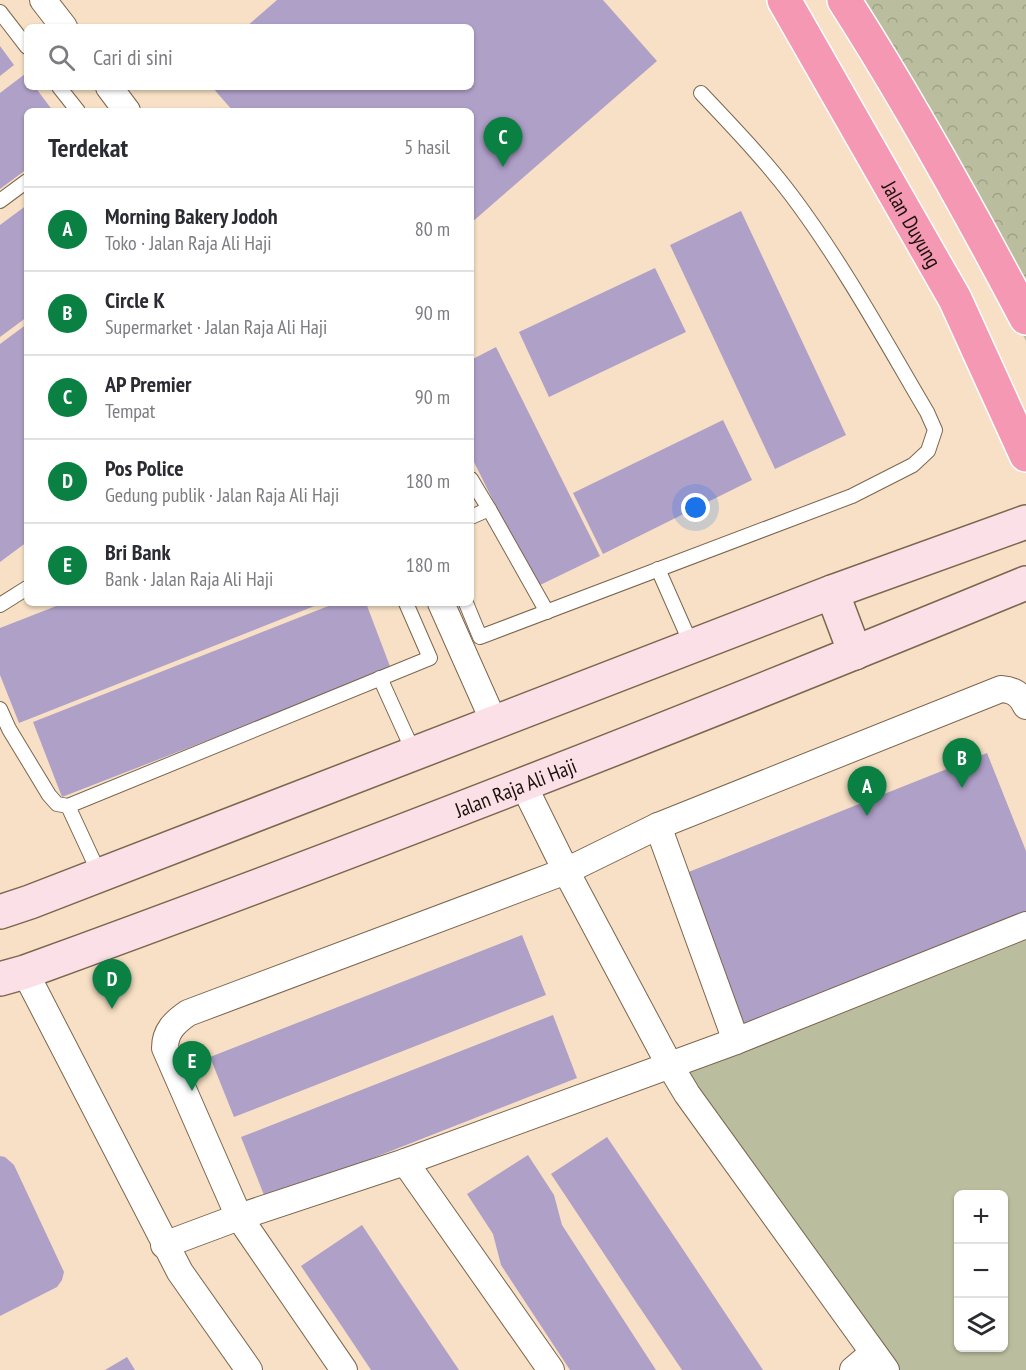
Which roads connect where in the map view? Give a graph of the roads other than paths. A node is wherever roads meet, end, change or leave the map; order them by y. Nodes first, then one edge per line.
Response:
1 (43, 0) edge
2 (784, 0) edge
3 (844, 0) edge
4 (0, 12) edge
5 (62, 24) edge
6 (24, 42) edge
7 (61, 90) edge
8 (111, 90) edge
9 (701, 93) dead end
10 (76, 108) edge
11 (125, 108) edge
12 (24, 183) edge
13 (0, 201) edge
14 (1026, 318) edge
15 (1026, 454) edge
16 (474, 484) edge
17 (489, 509) junction
18 (474, 516) edge
19 (1026, 522) edge
20 (658, 569) junction
21 (1026, 583) edge
22 (24, 590) edge
23 (832, 592) junction
24 (0, 605) edge
25 (407, 606) edge
26 (442, 606) edge
27 (467, 606) edge
28 (547, 612) junction
29 (692, 646) junction
30 (855, 653) junction
31 (380, 678) junction
32 (1026, 706) edge
33 (0, 710) edge
34 (495, 722) junction
35 (414, 753) junction
36 (523, 784) junction
37 (68, 806) junction
38 (658, 826) junction
39 (566, 871) junction
40 (100, 875) junction
41 (3, 904) edge
42 (1026, 924) edge
43 (12, 975) edge
44 (736, 1041) junction
45 (669, 1064) junction
46 (405, 1162) junction
47 (239, 1217) junction
48 (164, 1245) junction
49 (880, 1361) edge
50 (249, 1370) edge
51 (344, 1370) edge
52 (551, 1370) edge
53 (853, 1370) edge

1 - 5 street
2 - 15 highway, Jalan Duyung
3 - 14 highway
4 - 6 lane
7 - 10 lane
8 - 11 street
9 - 20 lane
12 - 13 lane
16 - 17 lane
17 - 18 lane
17 - 28 lane
19 - 23 main road
20 - 28 lane
20 - 29 lane
21 - 30 main road, Jalan Raja Ali Haji
22 - 24 lane
23 - 29 main road
23 - 30 main road
25 - 31 lane
26 - 34 street
27 - 28 lane
29 - 34 main road
30 - 36 main road, Jalan Raja Ali Haji
31 - 35 lane
31 - 37 lane
32 - 38 street
33 - 37 lane
34 - 35 main road
35 - 40 main road
36 - 39 street
36 - 43 main road, Jalan Raja Ali Haji
37 - 40 lane
38 - 39 street
38 - 44 street
39 - 45 street
39 - 47 street
40 - 41 main road
42 - 44 street
43 - 48 street
44 - 45 street
45 - 46 street
45 - 49 street
46 - 47 street
46 - 52 street
47 - 48 street
47 - 51 street
48 - 50 street
49 - 53 street

